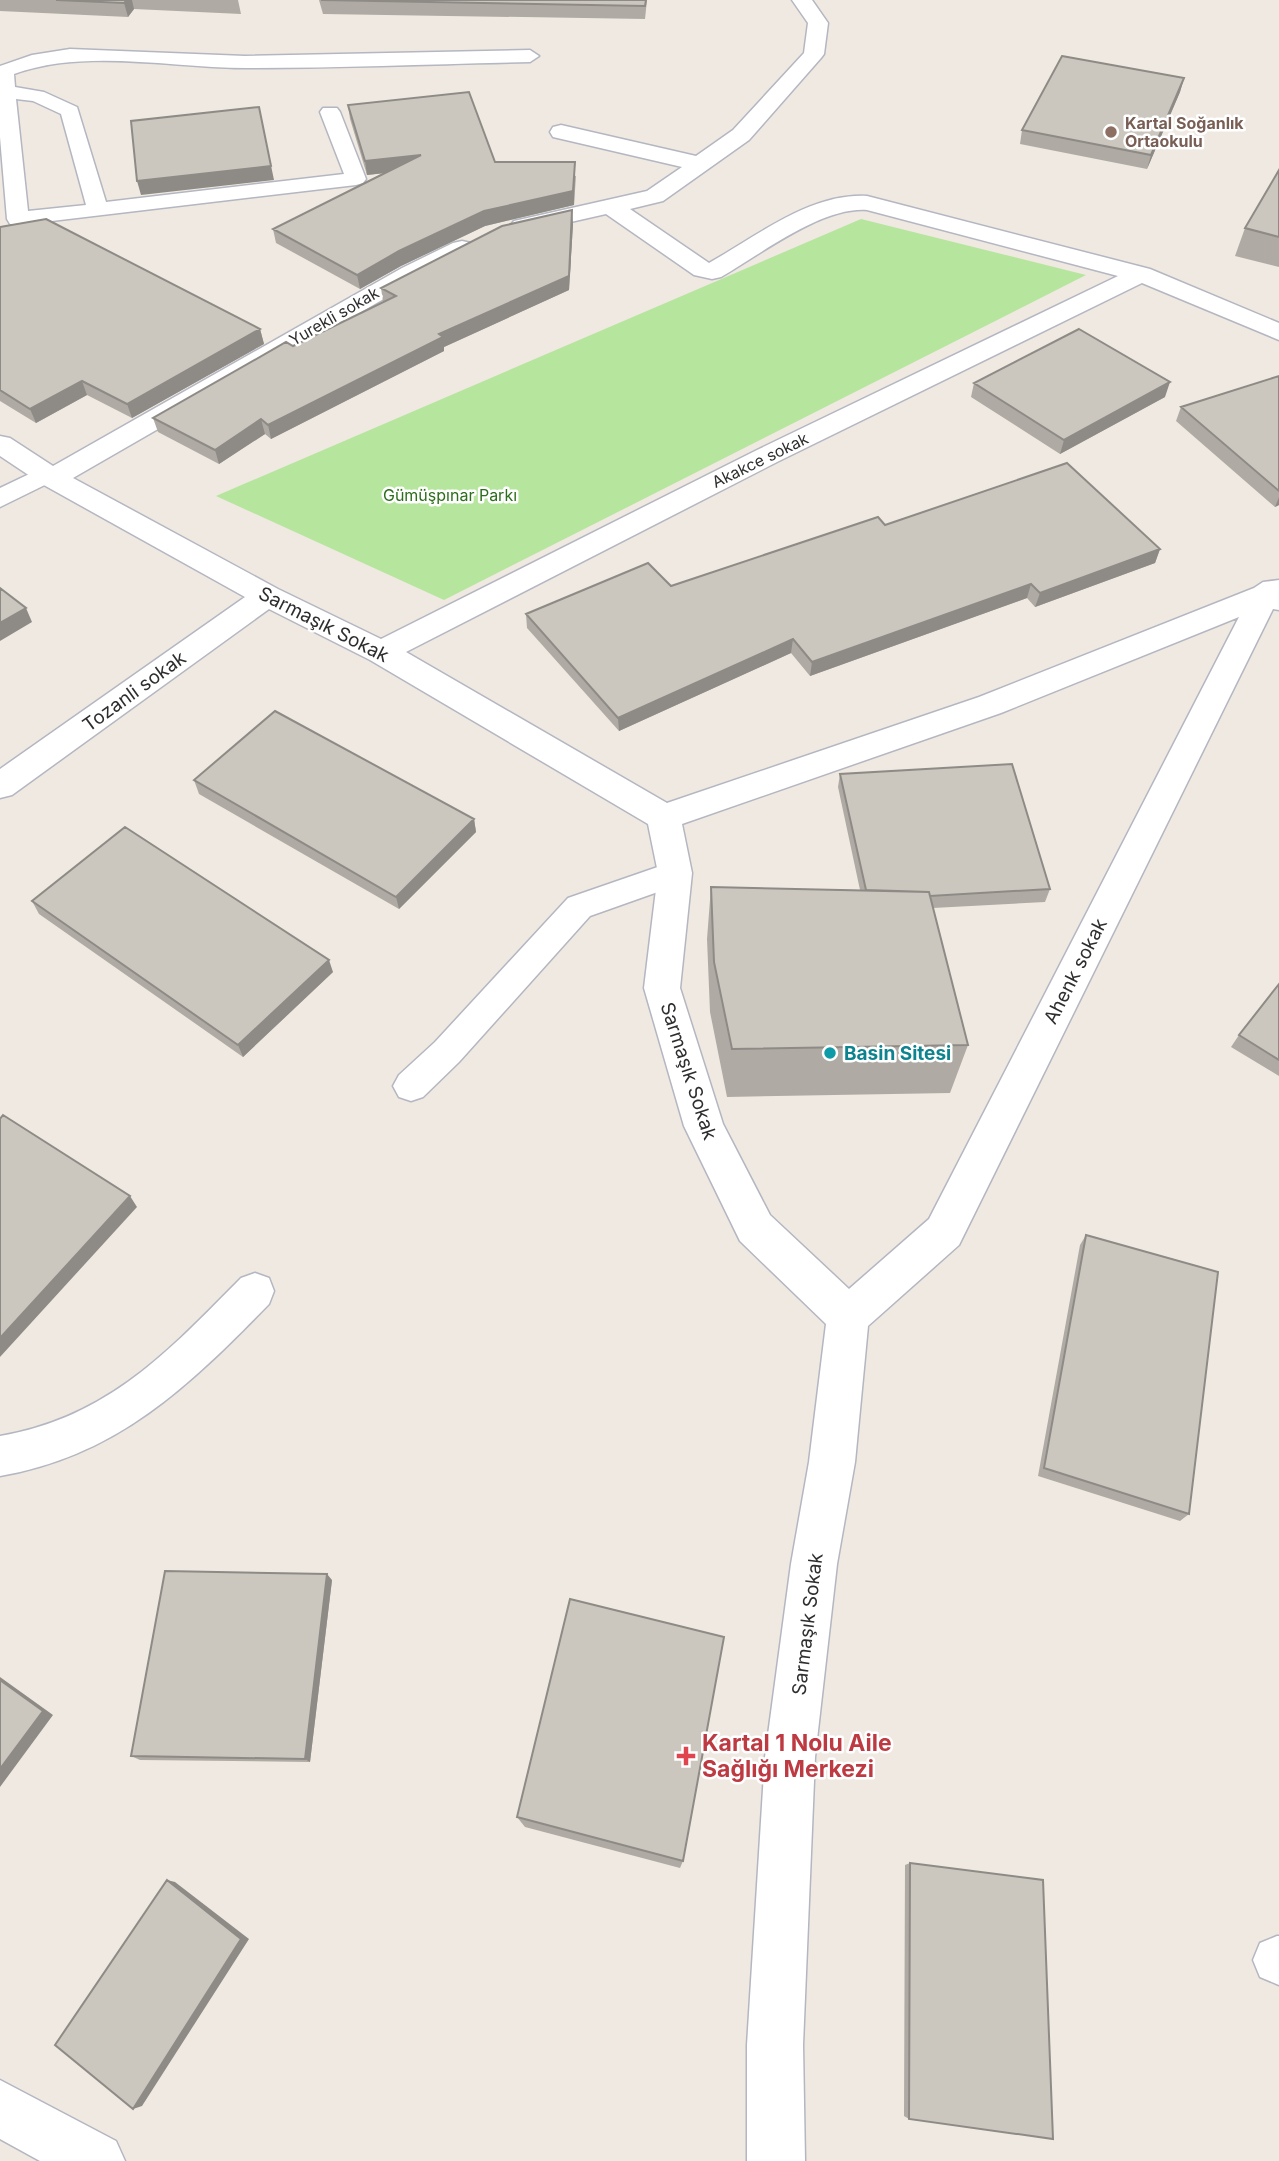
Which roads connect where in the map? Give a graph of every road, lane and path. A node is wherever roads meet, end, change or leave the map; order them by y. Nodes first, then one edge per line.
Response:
1 (802, 0) edge
2 (530, 56) dead end
3 (3, 79) edge
4 (330, 112) dead end
5 (561, 132) dead end
6 (700, 164) junction
7 (609, 205) junction
8 (98, 210) junction
9 (1141, 274) junction
10 (1279, 332) edge
11 (0, 444) edge
12 (49, 476) junction
13 (0, 499) edge
14 (1274, 594) edge
15 (267, 596) junction
16 (381, 652) junction
17 (0, 786) edge
18 (664, 817) junction
19 (676, 873) junction
20 (411, 1086) dead end
21 (255, 1291) dead end
22 (848, 1317) junction
23 (0, 1456) edge
24 (0, 2108) edge
25 (96, 2161) edge
26 (776, 2161) edge

1 - 6 street, Yurekli sokak
2 - 3 lane
3 - 8 lane
3 - 8 lane
4 - 8 lane
5 - 6 street
6 - 7 street, Yurekli sokak
7 - 9 street
7 - 12 street, Yurekli sokak
9 - 10 street
9 - 16 street, Akakce sokak
11 - 12 street, Sarmaşık Sokak
12 - 13 lane
12 - 15 street, Sarmaşık Sokak
14 - 18 street
14 - 22 street, Ahenk sokak
15 - 16 street, Sarmaşık Sokak
15 - 17 street, Tozanli sokak
16 - 18 street, Sarmaşık Sokak
18 - 19 street, Sarmaşık Sokak
19 - 20 lane
19 - 22 street, Sarmaşık Sokak
21 - 23 lane
22 - 26 street, Sarmaşık Sokak
24 - 25 street

